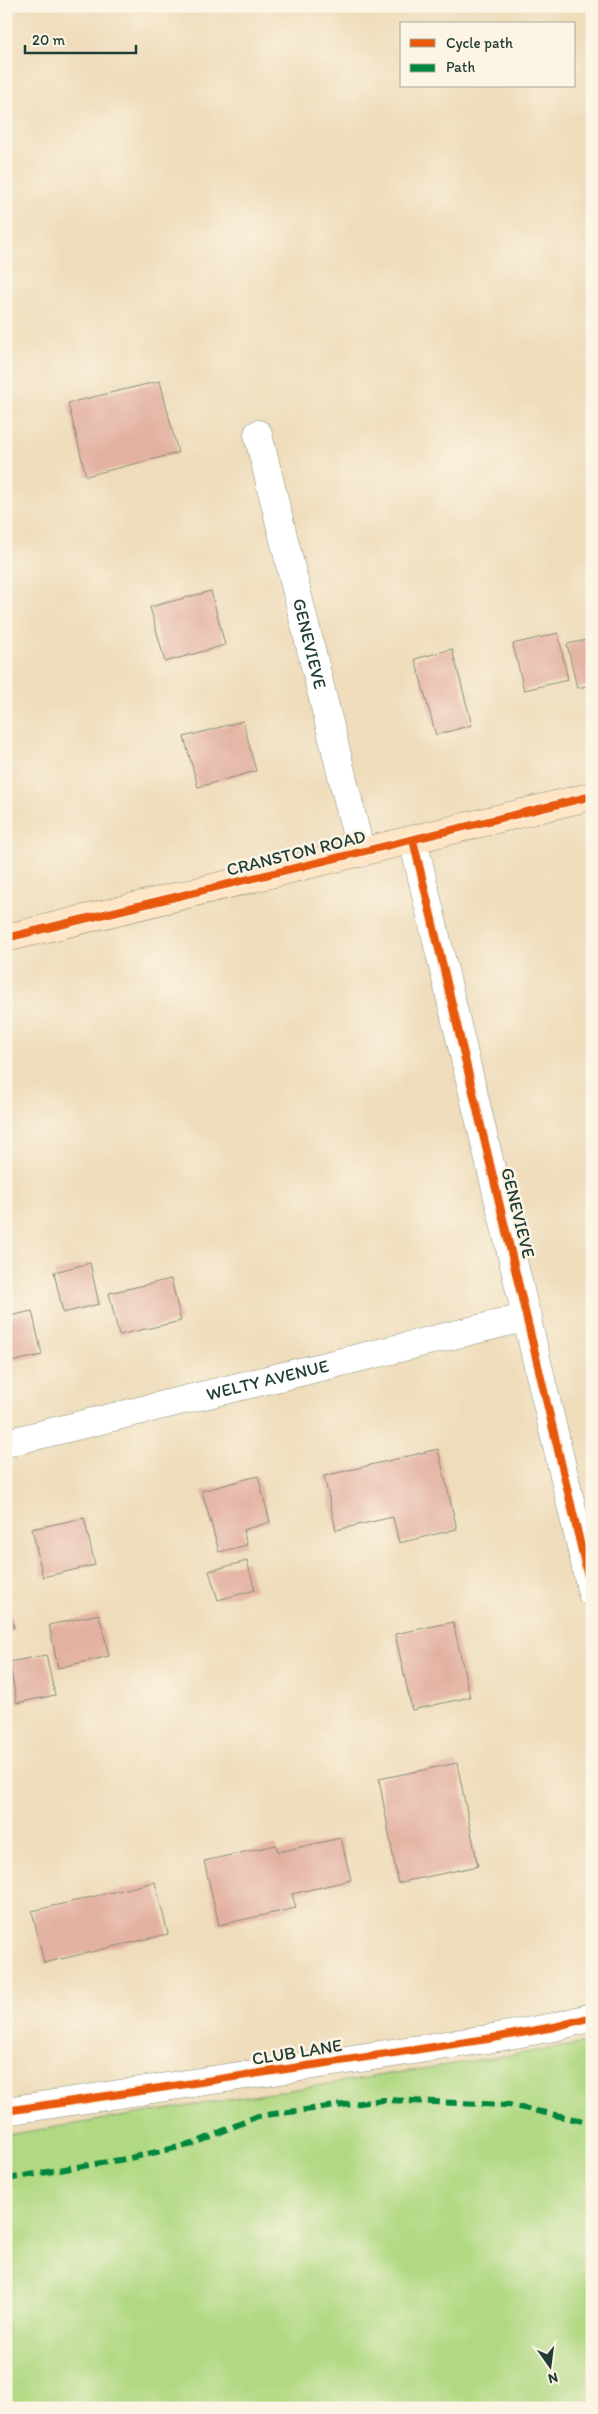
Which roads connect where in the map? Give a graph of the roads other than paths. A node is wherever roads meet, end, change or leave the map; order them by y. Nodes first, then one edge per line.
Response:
1 (258, 434) dead end
2 (592, 796) edge
3 (413, 840) junction
4 (361, 853) junction
5 (6, 938) edge
6 (528, 1317) junction
7 (6, 1443) edge
8 (592, 1593) edge
9 (592, 2017) edge
10 (6, 2111) edge

1 - 4 street, GENEVIEVE
2 - 3 street, CRANSTON ROAD
3 - 4 street, CRANSTON ROAD
3 - 6 street, GENEVIEVE
4 - 5 street, CRANSTON ROAD
6 - 7 street, WELTY AVENUE
6 - 8 street, GENEVIEVE
9 - 10 street, CLUB LANE

